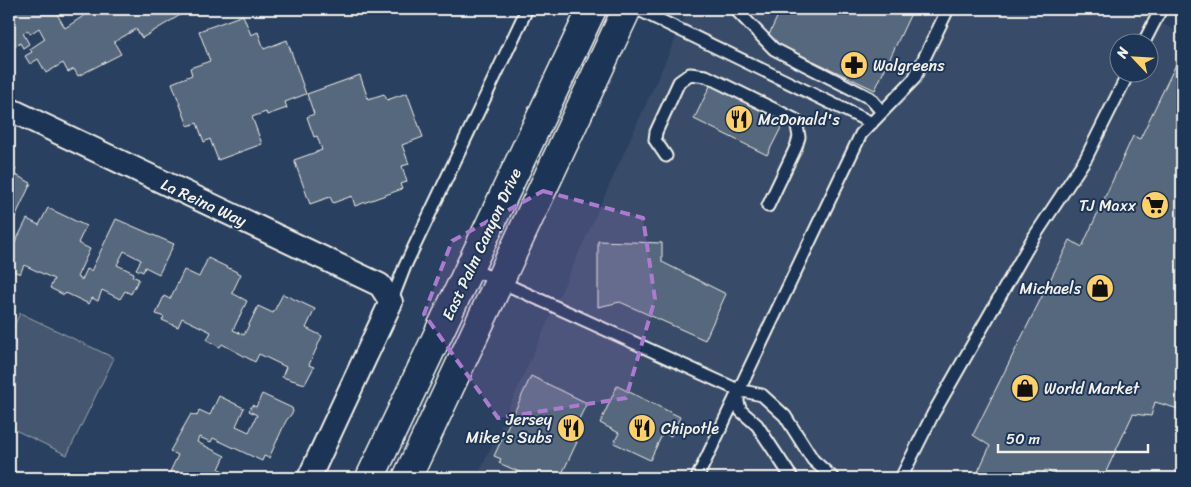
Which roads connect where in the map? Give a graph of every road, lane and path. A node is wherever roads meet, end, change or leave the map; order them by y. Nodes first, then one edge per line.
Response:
1 (527, 9) edge
2 (592, 9) edge
3 (627, 9) edge
4 (636, 9) edge
5 (948, 9) edge
6 (1161, 9) edge
7 (739, 13) dead end
8 (1149, 32) edge
9 (1124, 82) edge
10 (9, 109) edge
11 (882, 112) junction
12 (872, 123) junction
13 (666, 156) dead end
14 (768, 206) dead end
15 (470, 268) junction
16 (498, 283) junction
17 (391, 302) junction
18 (738, 390) junction
19 (309, 478) edge
20 (370, 478) edge
21 (407, 478) edge
22 (697, 478) edge
23 (792, 478) edge
24 (833, 478) edge
25 (901, 478) edge

1 - 17 lane
2 - 15 main road, East Palm Canyon Drive
3 - 16 main road, East Palm Canyon Drive
4 - 12 lane
5 - 11 lane
6 - 8 lane
7 - 11 lane
9 - 25 lane
10 - 17 street, La Reina Way
11 - 12 lane
12 - 18 lane
13 - 14 lane
15 - 16 lane
15 - 20 main road, East Palm Canyon Drive
16 - 18 lane
16 - 21 main road, East Palm Canyon Drive
17 - 19 street
18 - 22 lane
18 - 23 lane
18 - 24 lane

